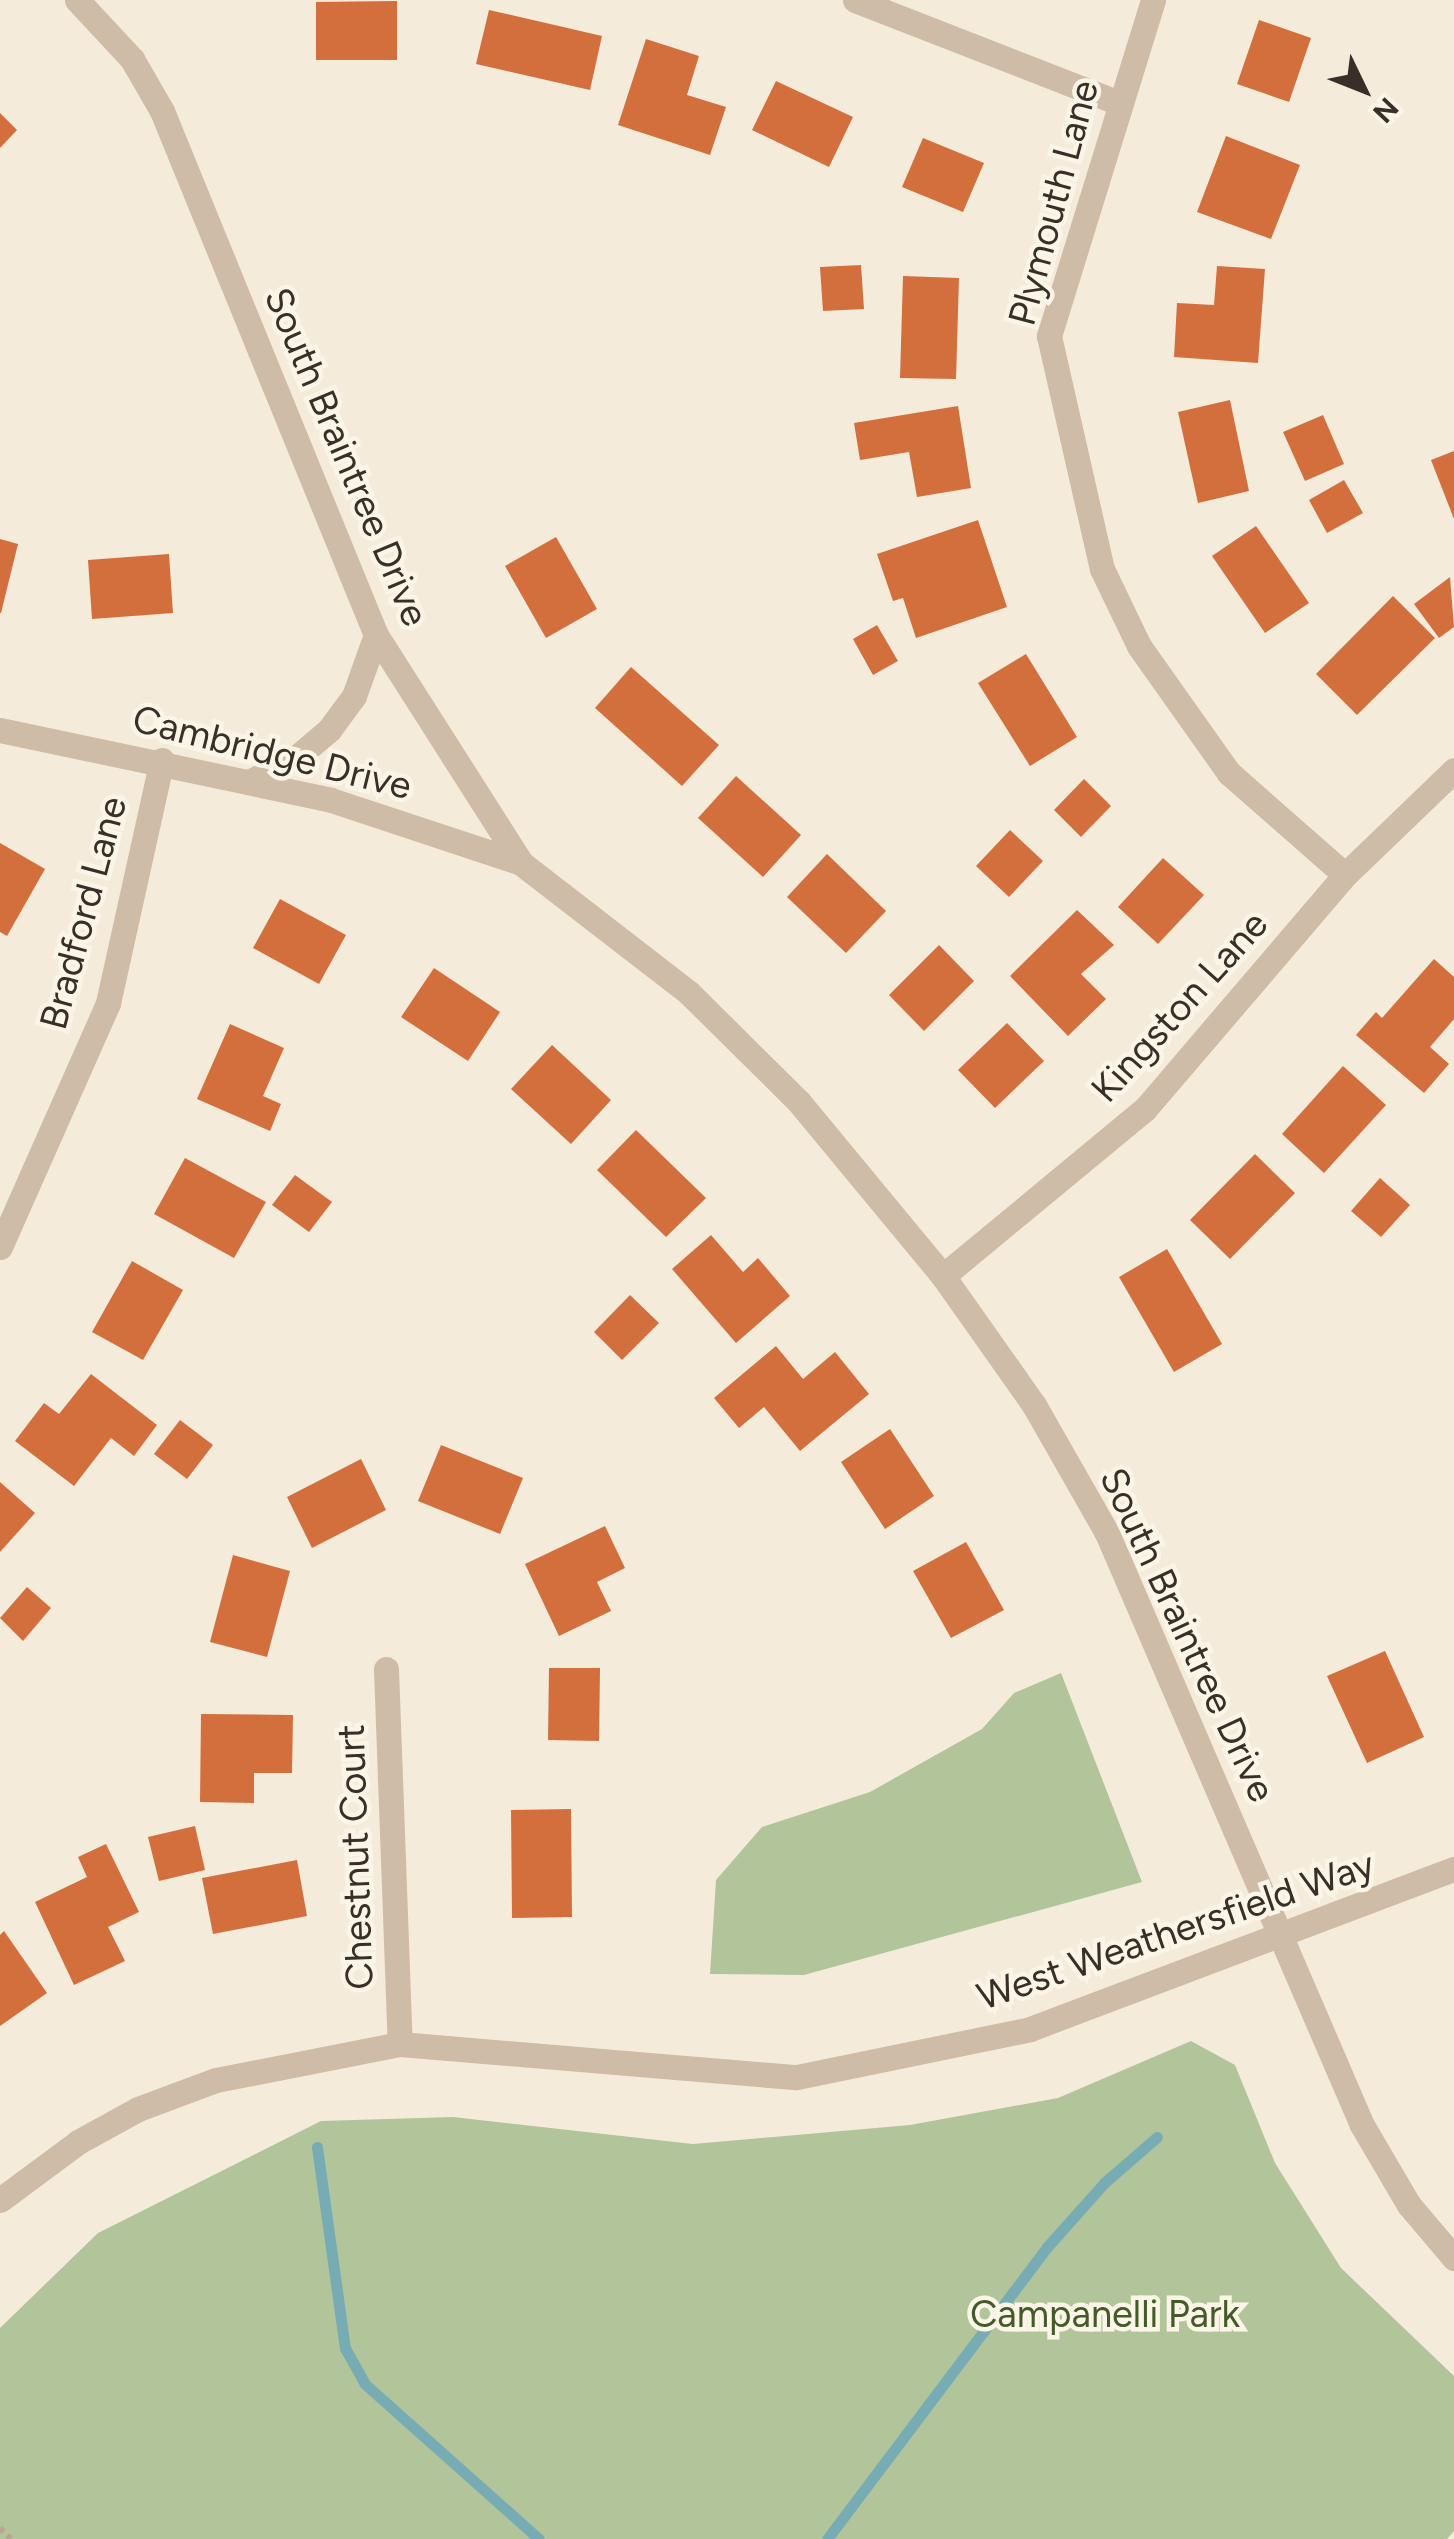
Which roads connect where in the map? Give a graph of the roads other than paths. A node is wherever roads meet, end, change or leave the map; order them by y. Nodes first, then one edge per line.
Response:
1 (855, 0) edge
2 (1153, 0) edge
3 (91, 4) edge
4 (1117, 102) junction
5 (376, 636) junction
6 (0, 730) edge
7 (162, 760) junction
8 (1454, 770) edge
9 (251, 781) junction
10 (521, 863) junction
11 (1344, 875) junction
12 (0, 1247) edge
13 (943, 1276) junction
14 (386, 1669) dead end
15 (1454, 1870) edge
16 (1281, 1936) junction
17 (400, 2044) junction
18 (0, 2200) edge
19 (1454, 2258) edge

1 - 4 street
2 - 4 street, Plymouth Lane
3 - 5 street, South Braintree Drive
4 - 11 street, Plymouth Lane
5 - 9 street
5 - 10 street, South Braintree Drive
6 - 7 street, Cambridge Drive
7 - 9 street, Cambridge Drive
7 - 12 street, Bradford Lane
8 - 11 street, Kingston Lane
9 - 10 street, Cambridge Drive
10 - 13 street, South Braintree Drive
11 - 13 street, Kingston Lane
13 - 16 street, South Braintree Drive
14 - 17 street, Chestnut Court
15 - 16 street, West Weathersfield Way
16 - 17 street, West Weathersfield Way
16 - 19 street, South Braintree Drive
17 - 18 street, West Weathersfield Way

